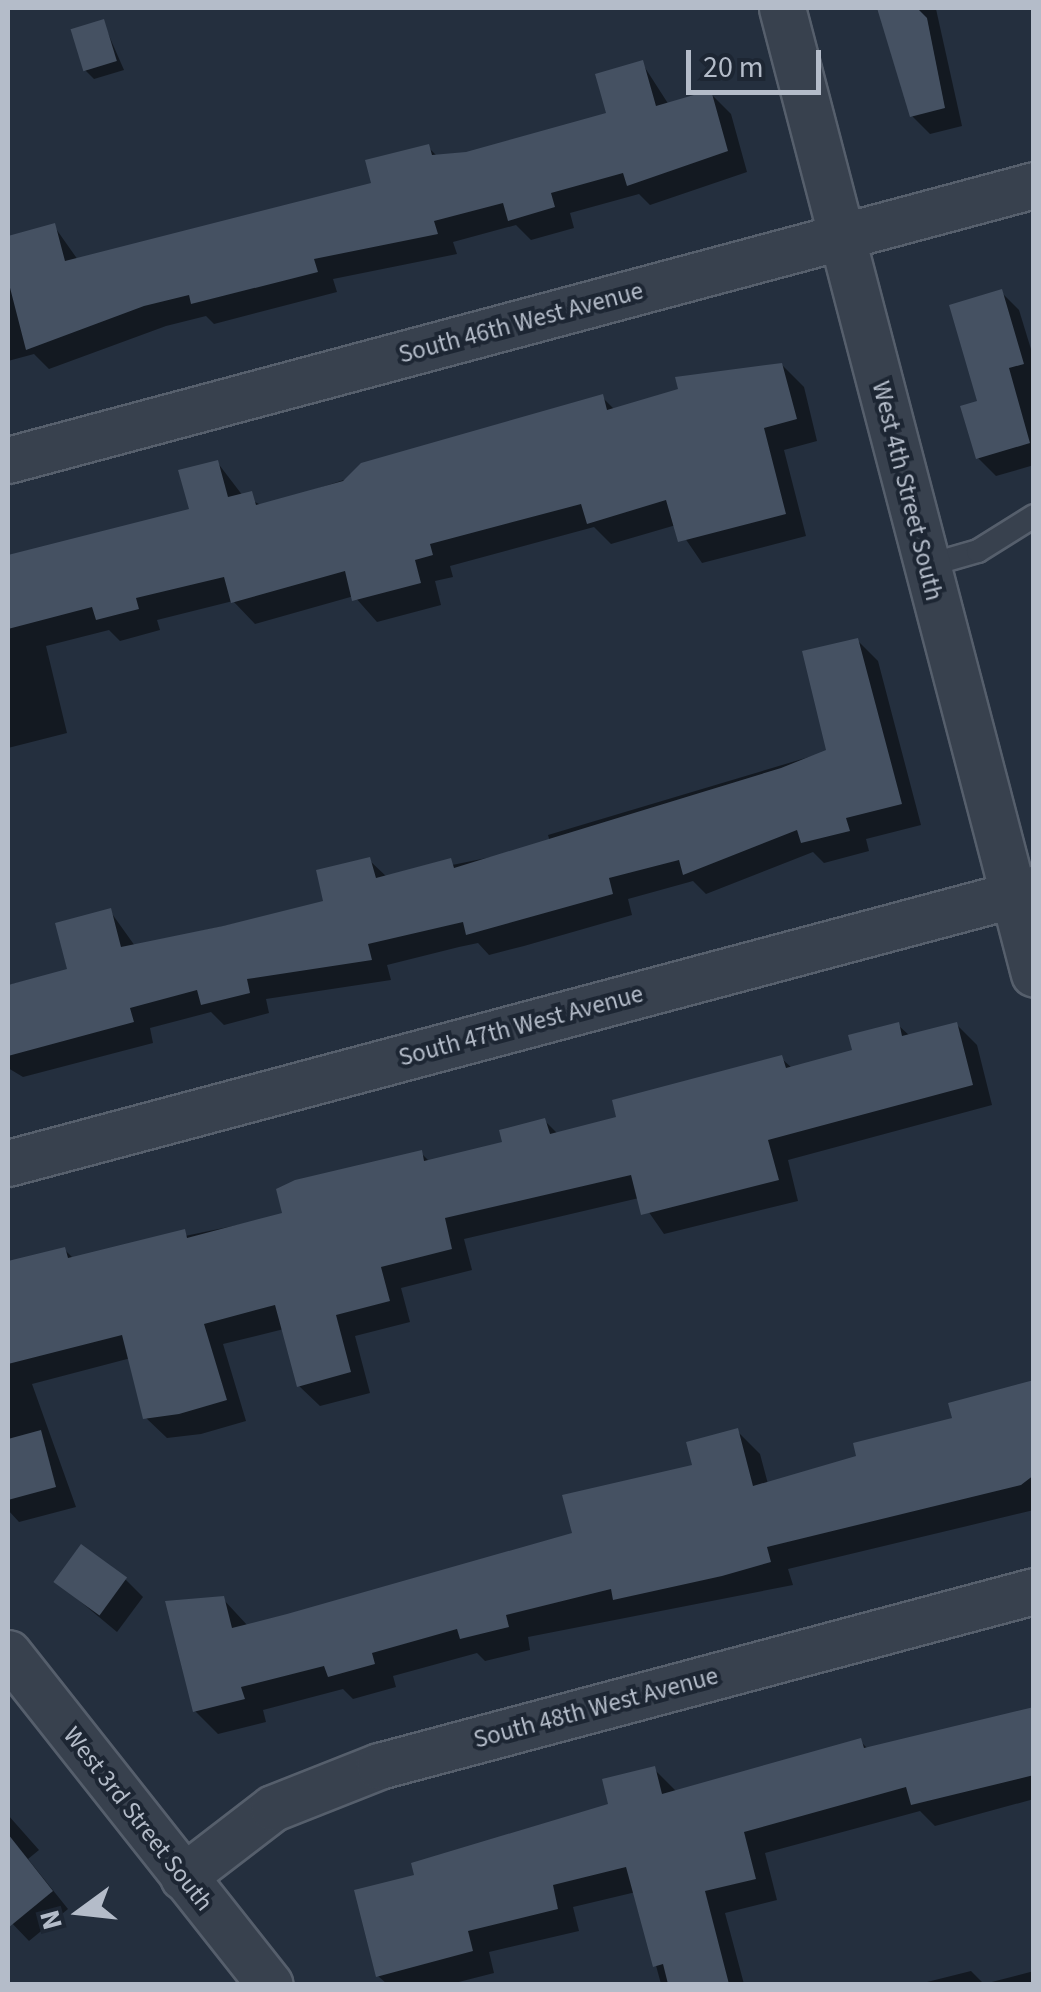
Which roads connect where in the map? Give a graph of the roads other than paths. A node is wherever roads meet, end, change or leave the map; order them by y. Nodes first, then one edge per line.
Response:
1 (782, 8) edge
2 (1034, 186) edge
3 (842, 238) junction
4 (8, 460) edge
5 (1034, 516) edge
6 (926, 566) junction
7 (1023, 892) edge
8 (1034, 974) edge
9 (8, 1163) edge
10 (1034, 1591) edge
11 (8, 1653) edge
12 (183, 1877) junction
13 (270, 1984) edge

1 - 3 street, West 4th Street South
2 - 3 street, South 46th West Avenue
3 - 4 street, South 46th West Avenue
3 - 6 street, West 4th Street South
5 - 6 lane
6 - 7 street, West 4th Street South
7 - 8 street, West 4th Street South
7 - 9 street, South 47th West Avenue
10 - 12 street, South 48th West Avenue
11 - 12 street, West 3rd Street South
12 - 13 street, West 3rd Street South

